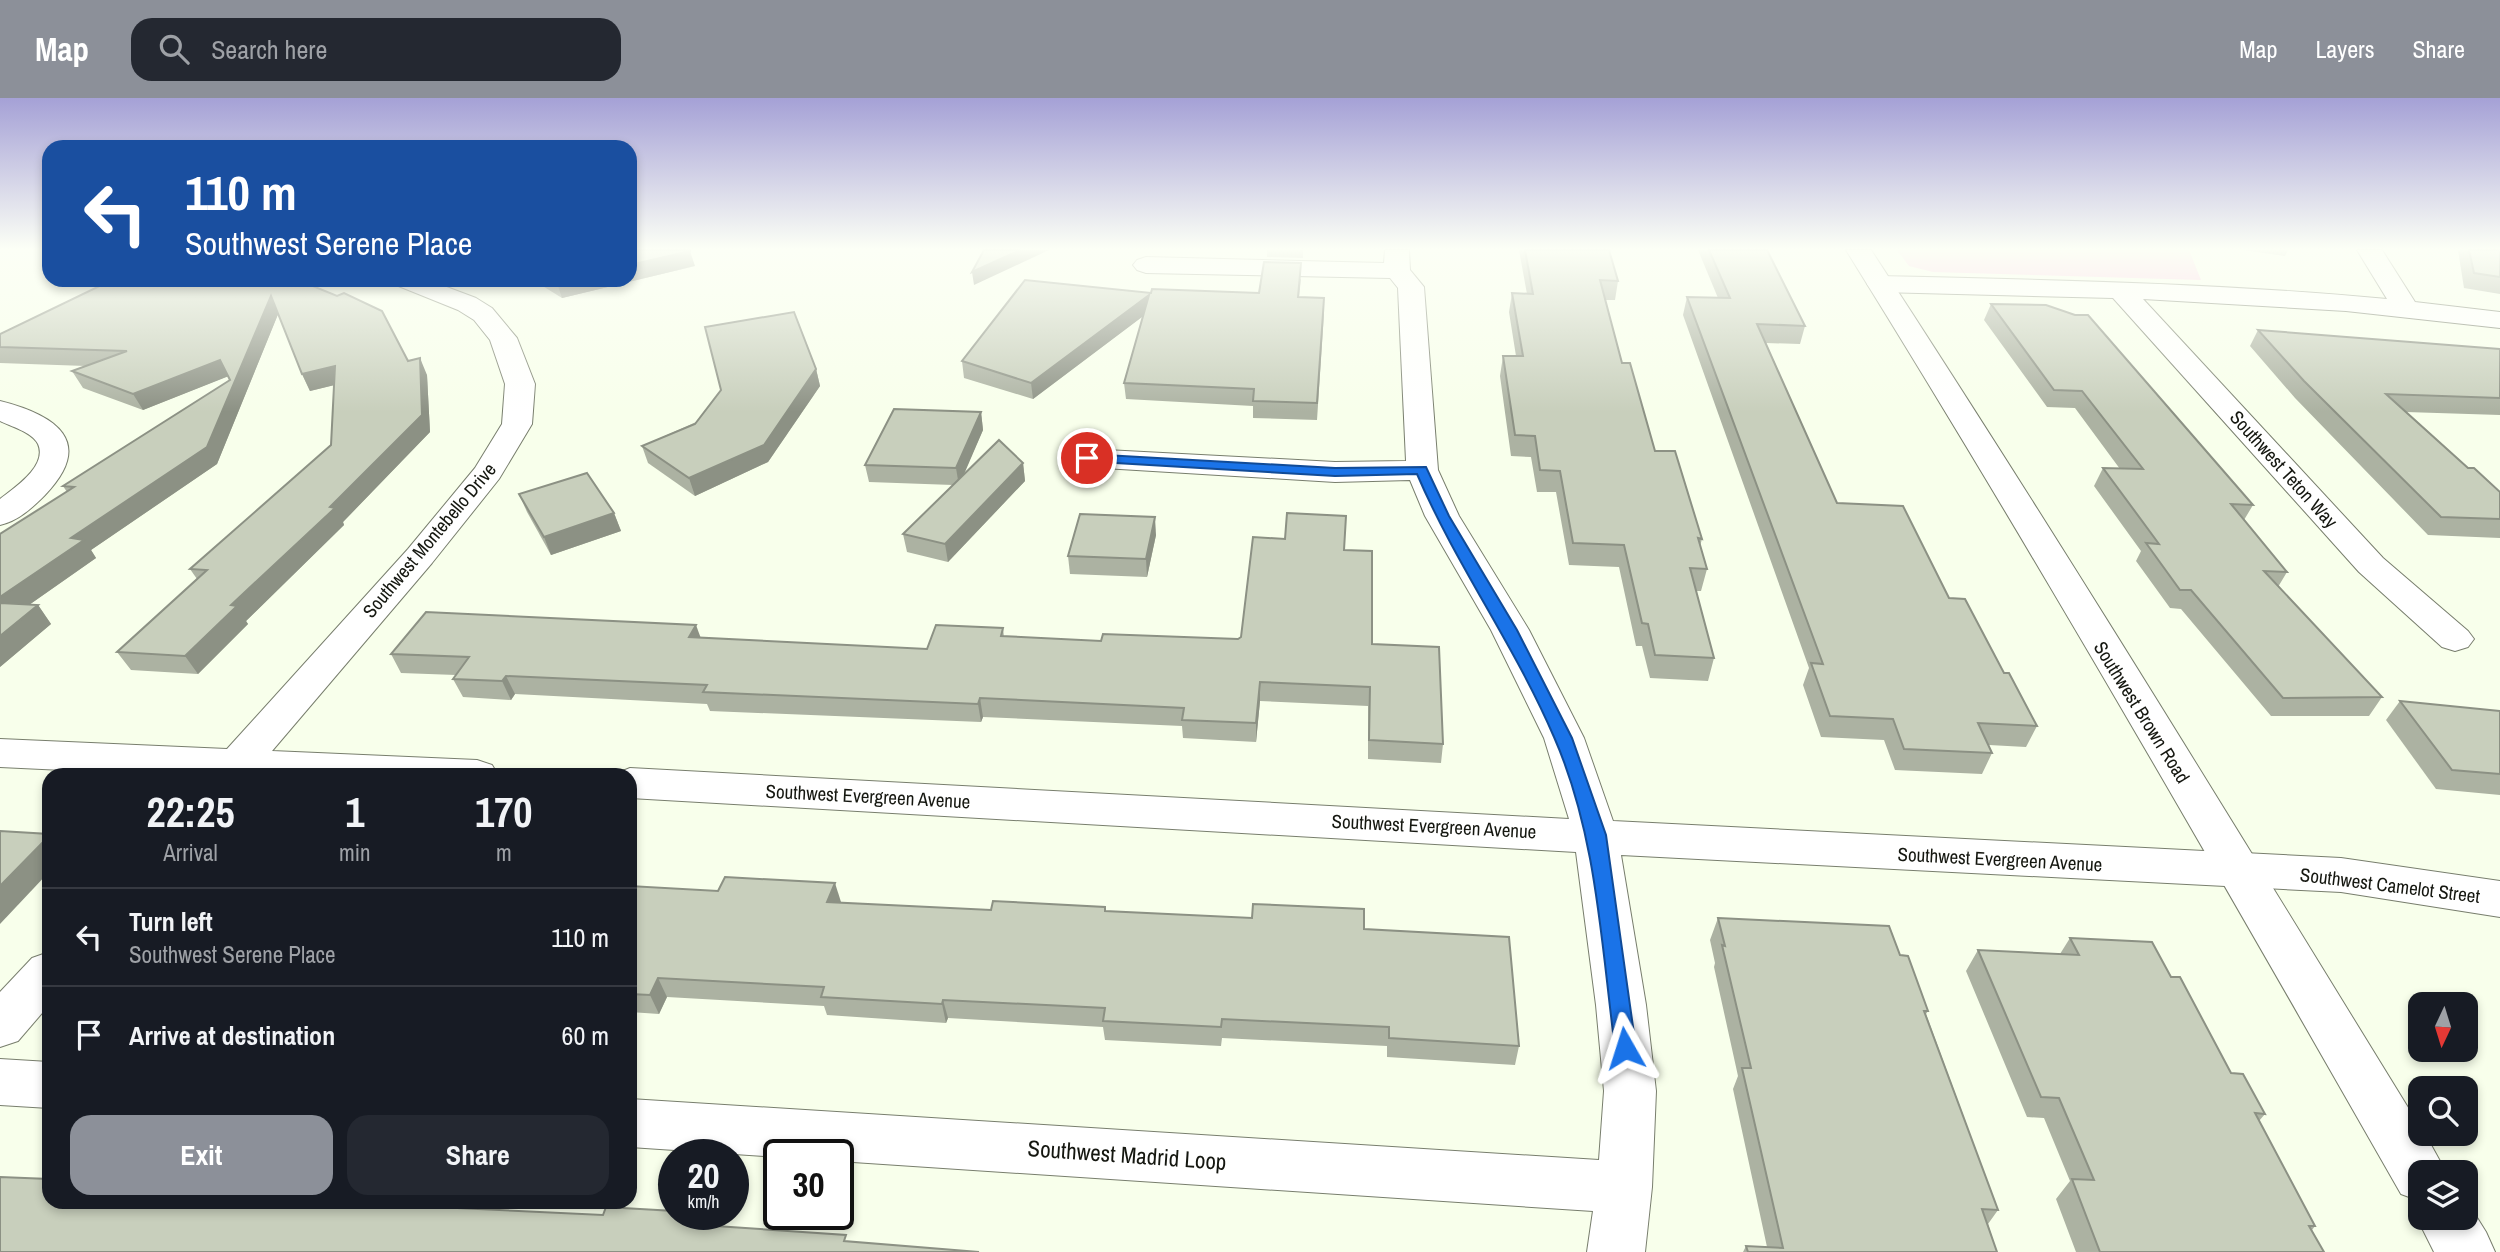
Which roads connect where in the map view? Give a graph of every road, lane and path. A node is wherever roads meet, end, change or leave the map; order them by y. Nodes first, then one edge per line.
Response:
1 (464, 304) edge
2 (1412, 304) edge
3 (1892, 304) edge
4 (2133, 304) edge
5 (2366, 304) edge
6 (2403, 304) edge
7 (2405, 307) junction
8 (2500, 320) edge
9 (0, 410) edge
10 (1087, 458) dead end
11 (1422, 470) junction
12 (0, 515) edge
13 (2455, 639) dead end
14 (0, 753) edge
15 (218, 768) edge
16 (234, 768) edge
17 (637, 783) edge
18 (1597, 835) junction
19 (2238, 870) junction
20 (2500, 898) edge
21 (42, 980) edge
22 (0, 1026) edge
23 (0, 1082) edge
24 (42, 1085) edge
25 (637, 1123) edge
26 (2410, 1160) edge
27 (1624, 1187) junction
28 (2452, 1230) edge
29 (1616, 1252) edge
30 (2466, 1252) edge

1 - 16 street, Southwest Montebello Drive
2 - 11 street
3 - 19 street, Southwest Brown Road
4 - 13 street, Southwest Teton Way
5 - 7 street
6 - 7 street
7 - 8 street
9 - 12 street
10 - 11 street
11 - 18 street
14 - 15 street
17 - 18 street, Southwest Evergreen Avenue
18 - 19 street, Southwest Evergreen Avenue
18 - 27 street
19 - 20 street, Southwest Camelot Street
19 - 26 street, Southwest Brown Road
21 - 22 street
23 - 24 street
25 - 27 street, Southwest Madrid Loop
27 - 29 street
28 - 30 street

